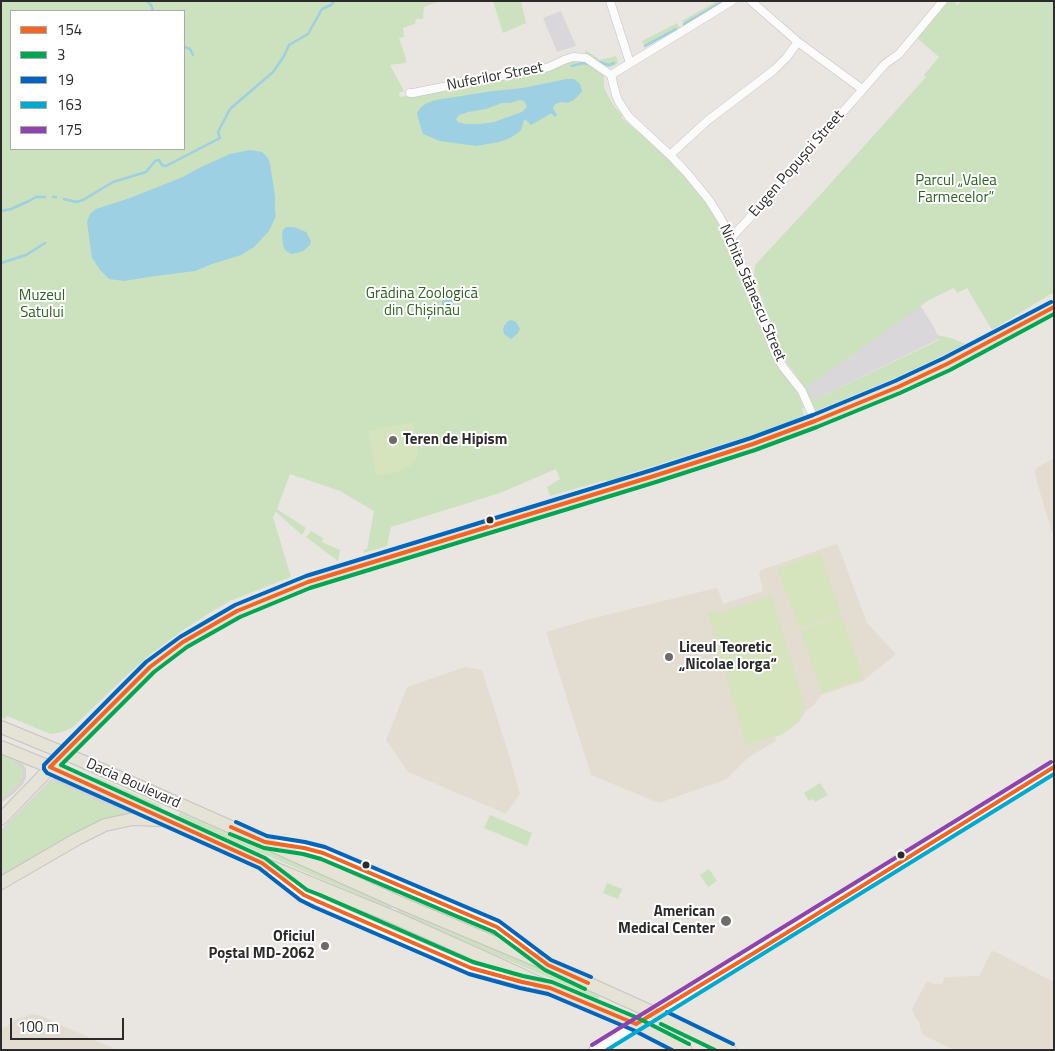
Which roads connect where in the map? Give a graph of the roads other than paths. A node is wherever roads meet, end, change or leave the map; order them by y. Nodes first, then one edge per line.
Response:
1 (610, 1) edge
2 (732, 1) edge
3 (751, 1) edge
4 (943, 1) edge
5 (798, 42) junction
6 (630, 63) junction
7 (611, 75) junction
8 (862, 90) junction
9 (410, 93) dead end
10 (670, 155) junction
11 (731, 238) junction
12 (1054, 306) edge
13 (815, 421) junction
14 (1, 727) edge
15 (1, 747) edge
16 (64, 753) junction
17 (50, 767) junction
18 (1054, 767) edge
19 (175, 803) junction
20 (1, 819) edge
21 (164, 820) junction
22 (1, 882) edge
23 (654, 1013) junction
24 (636, 1024) junction
25 (596, 1050) edge
26 (686, 1050) edge
27 (730, 1050) edge

1 - 6 street
2 - 6 street
3 - 5 street
4 - 8 street, Eugen Popușoi Street
5 - 8 street
5 - 10 street
6 - 7 street
7 - 9 street, Nuferilor Street
7 - 10 street, Nichita Stănescu Street
8 - 11 street, Eugen Popușoi Street
10 - 11 street, Nichita Stănescu Street
11 - 13 street, Nichita Stănescu Street
12 - 13 main road
13 - 16 main road
14 - 16 main road, Dacia Boulevard
15 - 17 main road, Dacia Boulevard
16 - 17 main road
16 - 19 main road, Dacia Boulevard
17 - 20 main road
17 - 21 main road, Dacia Boulevard
18 - 23 main road
19 - 21 main road
19 - 23 main road, Dacia Boulevard
21 - 22 main road
21 - 24 main road, Dacia Boulevard
23 - 24 main road
23 - 27 main road, Dacia Boulevard
24 - 25 main road
24 - 26 main road, Dacia Boulevard

